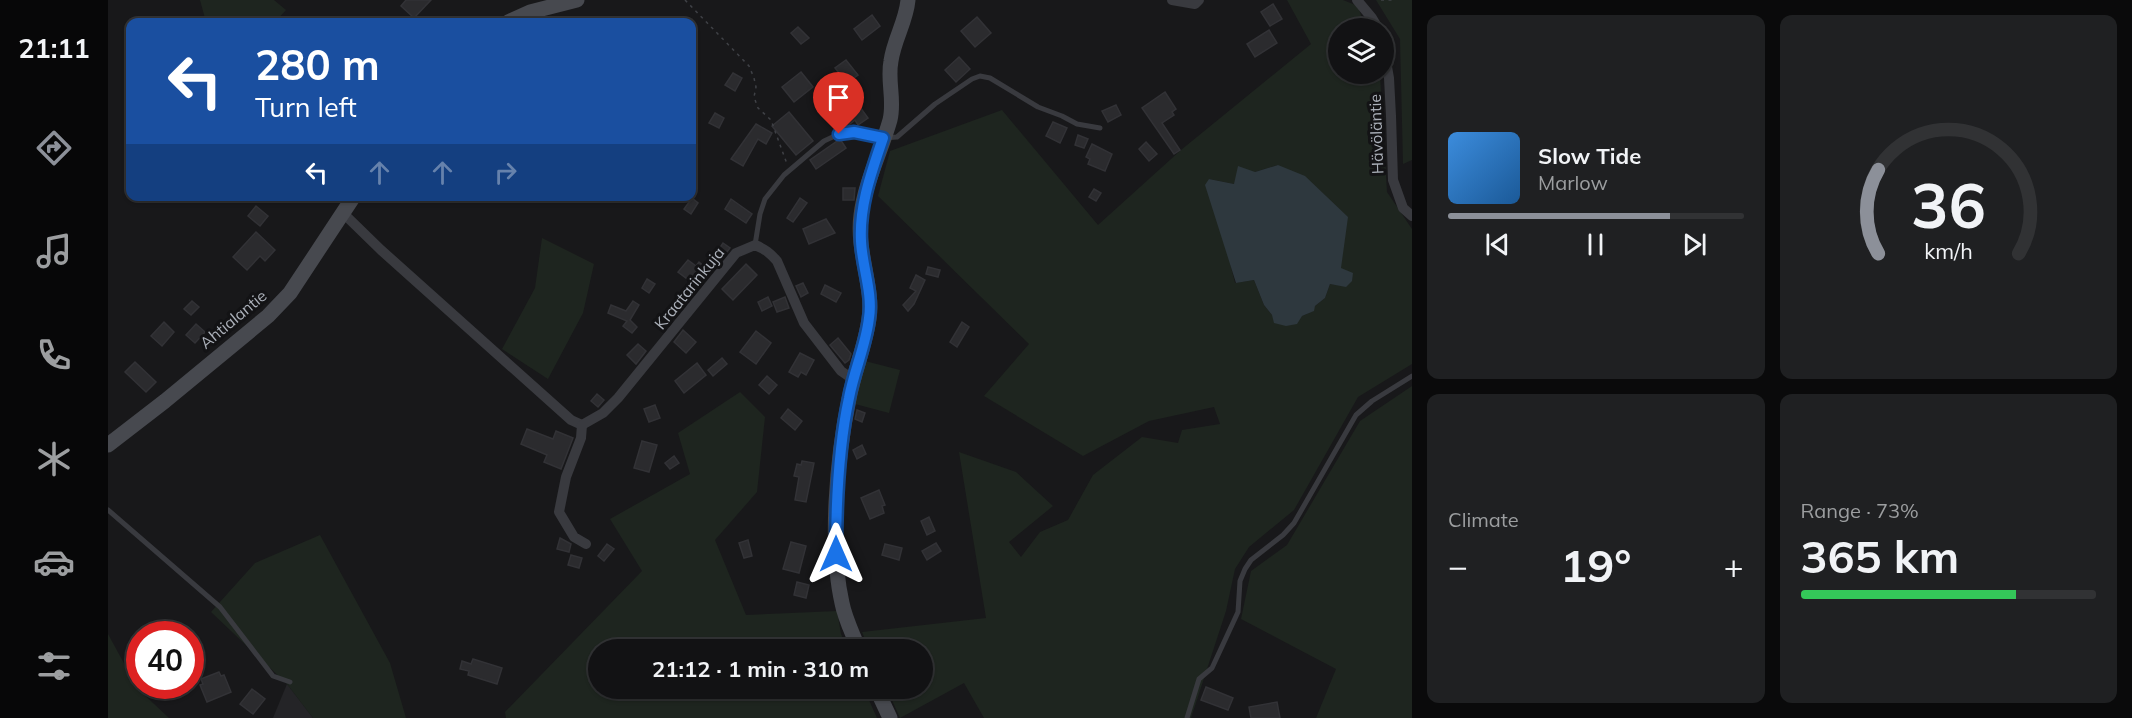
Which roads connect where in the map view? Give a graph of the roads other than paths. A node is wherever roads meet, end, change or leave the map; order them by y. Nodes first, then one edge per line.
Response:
1 (577, 0) edge
2 (908, 0) edge
3 (1172, 0) edge
4 (1199, 0) edge
5 (1357, 0) edge
6 (517, 18) edge
7 (1370, 18) edge
8 (1388, 84) edge
9 (1100, 128) dead end
10 (883, 138) junction
11 (351, 201) edge
12 (343, 213) junction
13 (1412, 216) edge
14 (755, 245) junction
15 (1412, 376) edge
16 (854, 380) junction
17 (582, 425) junction
18 (108, 445) edge
19 (108, 510) edge
20 (586, 544) dead end
21 (855, 639) edge
22 (290, 682) dead end
23 (881, 699) edge
24 (890, 718) edge
25 (1187, 718) edge

1 - 6 street
2 - 10 street
3 - 4 street
5 - 7 street
8 - 13 street, Hävöläntie
9 - 10 lane
10 - 14 lane
10 - 16 street
11 - 12 street, Ahtialantie
12 - 17 street
12 - 18 street, Ahtialantie
14 - 16 street
14 - 17 street, Kraatarinkuja
15 - 25 lane
16 - 21 street
17 - 20 street
19 - 22 lane
23 - 24 street

